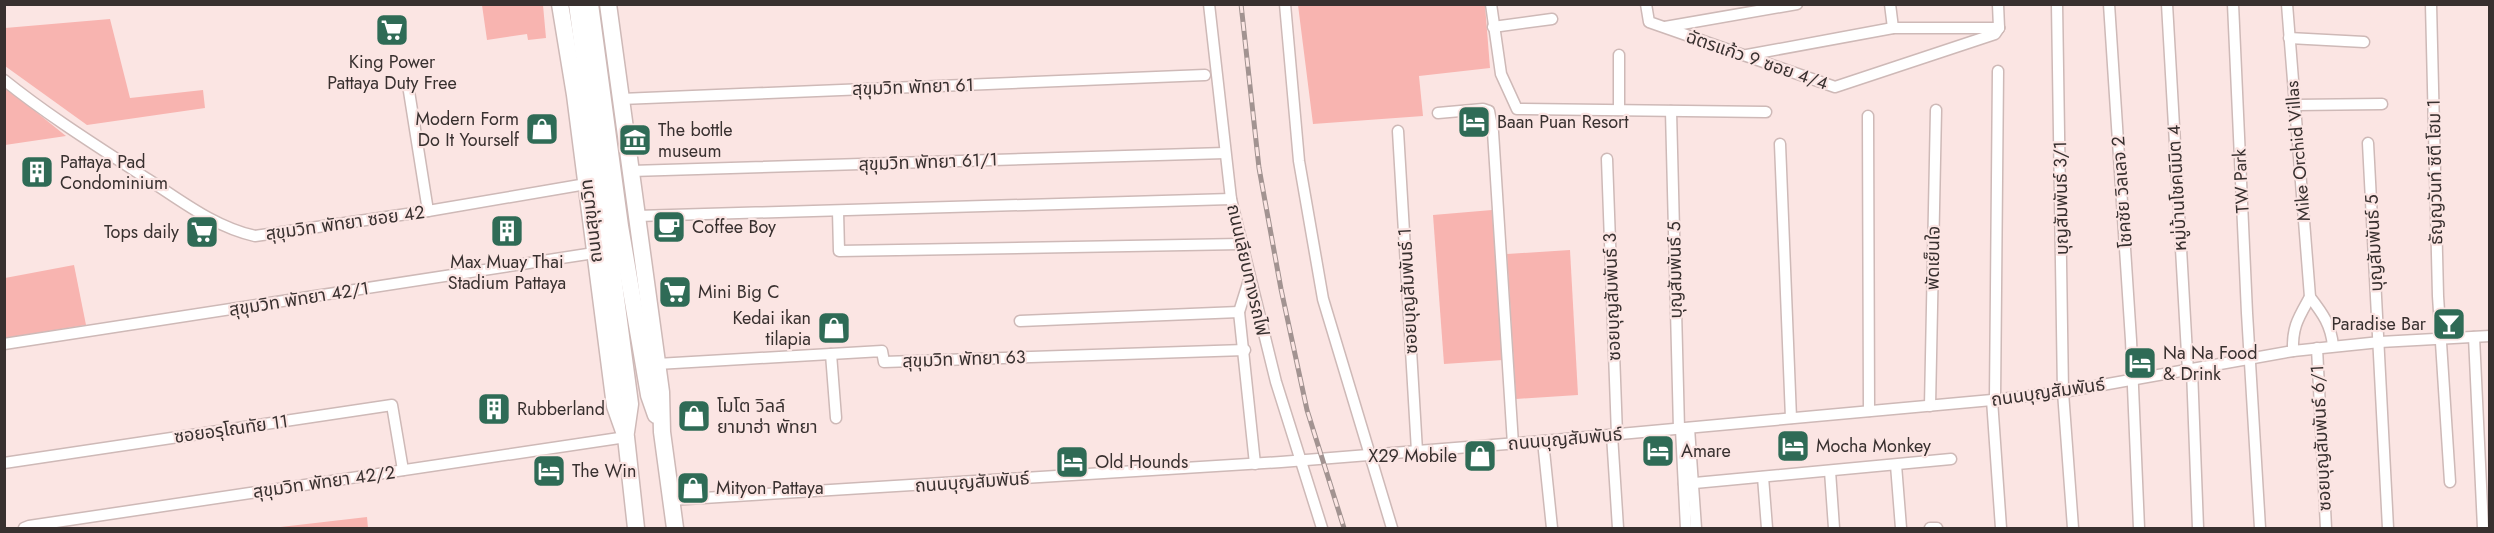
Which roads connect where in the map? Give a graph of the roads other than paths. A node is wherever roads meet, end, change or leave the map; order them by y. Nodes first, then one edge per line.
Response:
1 (560, 4) edge
2 (577, 4) edge
3 (590, 4) edge
4 (608, 4) edge
5 (1209, 4) edge
6 (1285, 4) edge
7 (1491, 4) edge
8 (1646, 4) edge
9 (1797, 4) edge
10 (1890, 4) edge
11 (1998, 4) edge
12 (2057, 4) edge
13 (2109, 4) edge
14 (2167, 4) edge
15 (2233, 4) edge
16 (2287, 4) edge
17 (2431, 4) edge
18 (1552, 19) dead end
19 (1493, 27) junction
20 (1662, 28) junction
21 (1893, 28) junction
22 (1999, 28) junction
23 (2289, 38) junction
24 (2364, 42) dead end
25 (1619, 55) dead end
26 (1746, 55) junction
27 (1998, 71) dead end
28 (1205, 75) dead end
29 (4, 80) edge
30 (408, 85) dead end
31 (621, 99) junction
32 (2382, 104) dead end
33 (2295, 105) junction
34 (1619, 110) junction
35 (1935, 110) dead end
36 (1671, 111) junction
37 (1766, 112) dead end
38 (1438, 113) dead end
39 (1868, 116) dead end
40 (1398, 131) dead end
41 (2368, 143) dead end
42 (1780, 144) dead end
43 (1225, 153) junction
44 (1606, 159) dead end
45 (631, 171) junction
46 (586, 184) junction
47 (1231, 199) junction
48 (428, 211) junction
49 (838, 211) junction
50 (637, 216) junction
51 (1241, 244) junction
52 (594, 253) junction
53 (1249, 279) junction
54 (2310, 297) junction
55 (1239, 312) junction
56 (1020, 321) dead end
57 (2490, 336) edge
58 (2474, 337) junction
59 (2440, 339) junction
60 (2380, 342) junction
61 (4, 344) edge
62 (2333, 346) junction
63 (2317, 348) junction
64 (1245, 350) junction
65 (2294, 351) junction
66 (831, 354) junction
67 (2252, 358) junction
68 (657, 364) junction
69 (2190, 370) junction
70 (2133, 380) junction
71 (2063, 392) junction
72 (1993, 399) junction
73 (1930, 406) junction
74 (1869, 411) junction
75 (836, 418) dead end
76 (1791, 418) junction
77 (1683, 428) junction
78 (662, 432) junction
79 (1614, 435) junction
80 (626, 437) junction
81 (1544, 441) junction
82 (1513, 444) junction
83 (1417, 451) junction
84 (1369, 455) junction
85 (1951, 459) dead end
86 (1300, 461) junction
87 (4, 463) edge
88 (1255, 464) junction
89 (1896, 465) junction
90 (403, 470) junction
91 (1830, 471) junction
92 (1763, 477) junction
93 (2450, 482) dead end
94 (1689, 484) junction
95 (671, 500) junction
96 (24, 528) edge
97 (636, 528) edge
98 (675, 528) edge
99 (1322, 528) edge
100 (1392, 528) edge
101 (1552, 528) edge
102 (1618, 528) edge
103 (1686, 528) edge
104 (1696, 528) edge
105 (1767, 528) edge
106 (1834, 528) edge
107 (1901, 528) edge
108 (1930, 528) edge
109 (1937, 528) edge
110 (2001, 528) edge
111 (2073, 528) edge
112 (2139, 528) edge
113 (2198, 528) edge
114 (2260, 528) edge
115 (2326, 528) edge
116 (2388, 528) edge
117 (2482, 528) edge

1 - 46 highway, ถนนสุขุมวิท
2 - 80 highway, ถนนสุขุมวิท
3 - 78 highway, ถนนสุขุมวิท
4 - 31 highway, ถนนสุขุมวิท
5 - 43 street, ถนนเลียบทางรถไฟ
6 - 84 street
7 - 19 street
8 - 20 street, ฉัตรแก้ว 9 ซอย 4/4
9 - 20 street
10 - 21 street
11 - 22 street
12 - 71 street, บุญสัมพันธ์ 3/1
13 - 70 street, โชคชัย วิลเลจ 2
14 - 69 street, หมู่บ้านโชคนิมิต 4
15 - 67 street, TW Park
16 - 23 street, Mike Orchid Villas
17 - 59 street, ธัญญวันท์ ซิตี โฮม 1
18 - 19 street
19 - 34 street
20 - 26 street, ฉัตรแก้ว 9 ซอย 4/4
21 - 22 street
21 - 26 street
22 - 26 street, ฉัตรแก้ว 9 ซอย 4/4
23 - 24 street
23 - 33 street, Mike Orchid Villas
25 - 34 street
27 - 72 street
28 - 31 street, สุขุมวิท พัทยา 61
29 - 48 street, สุขุมวิท พัทยา ซอย 42
30 - 48 street
31 - 45 highway, ถนนสุขุมวิท
32 - 33 street
33 - 54 street, Mike Orchid Villas
34 - 36 street
35 - 73 street, พัดเย็นใจ
36 - 37 street
36 - 77 street, บุญสัมพันธ์ 5
38 - 82 street
39 - 74 street
40 - 83 street, ซอยบุญสัมพันธ์ 1
41 - 60 street, บุญสัมพันธ์ 5
42 - 76 street
43 - 45 street, สุขุมวิท พัทยา 61/1
43 - 47 street, ถนนเลียบทางรถไฟ
44 - 79 street, ซอยบุญสัมพันธ์ 3
45 - 50 highway, ถนนสุขุมวิท
46 - 48 street, สุขุมวิท พัทยา ซอย 42
46 - 52 highway, ถนนสุขุมวิท
47 - 49 street
47 - 51 street, ถนนเลียบทางรถไฟ
49 - 50 street
49 - 51 street
50 - 68 highway, ถนนสุขุมวิท
51 - 53 street, ถนนเลียบทางรถไฟ
52 - 61 street, สุขุมวิท พัทยา 42/1
52 - 80 highway, ถนนสุขุมวิท
53 - 55 street
53 - 86 street, ถนนเลียบทางรถไฟ
54 - 62 street
54 - 65 street
55 - 56 street
55 - 64 street
57 - 58 street, ถนนบุญสัมพันธ์
58 - 59 street, ถนนบุญสัมพันธ์
58 - 117 street
59 - 60 street, ถนนบุญสัมพันธ์
59 - 93 street, ธัญญวันท์ ซิตี โฮม 1
60 - 62 street, ถนนบุญสัมพันธ์
60 - 116 street, บุญสัมพันธ์ 5
62 - 63 street, ถนนบุญสัมพันธ์
63 - 65 street, ถนนบุญสัมพันธ์
63 - 115 street, ซอยบุญสัมพันธ์ 6/1
64 - 66 street, สุขุมวิท พัทยา 63
64 - 88 street
65 - 67 street, ถนนบุญสัมพันธ์
66 - 68 street, สุขุมวิท พัทยา 63
66 - 75 street
67 - 69 street, ถนนบุญสัมพันธ์
67 - 114 street, TW Park
68 - 78 highway, ถนนสุขุมวิท
69 - 70 street, ถนนบุญสัมพันธ์
69 - 113 street, หมู่บ้านโชคนิมิต 4
70 - 71 street, ถนนบุญสัมพันธ์
70 - 112 street, โชคชัย วิลเลจ 2
71 - 72 street, ถนนบุญสัมพันธ์
71 - 111 street, บุญสัมพันธ์ 3/1
72 - 73 street, ถนนบุญสัมพันธ์
72 - 110 street
73 - 74 street, ถนนบุญสัมพันธ์
74 - 76 street, ถนนบุญสัมพันธ์
76 - 77 street, ถนนบุญสัมพันธ์
77 - 79 street, ถนนบุญสัมพันธ์
77 - 94 street, บุญสัมพันธ์ 5
78 - 95 highway, ถนนสุขุมวิท
79 - 81 street, ถนนบุญสัมพันธ์
79 - 102 street, ซอยบุญสัมพันธ์ 3
80 - 90 street, สุขุมวิท พัทยา 42/2
80 - 97 highway, ถนนสุขุมวิท
81 - 82 street, ถนนบุญสัมพันธ์
81 - 101 street
82 - 83 street, ถนนบุญสัมพันธ์
83 - 84 street, ถนนบุญสัมพันธ์
84 - 86 street, ถนนบุญสัมพันธ์
84 - 100 street
85 - 89 street
86 - 88 street, ถนนบุญสัมพันธ์
86 - 99 street, ถนนเลียบทางรถไฟ
87 - 90 street, ซอยอรุโณทัย 11
88 - 95 street, ถนนบุญสัมพันธ์
89 - 91 street
89 - 107 street
90 - 96 street, สุขุมวิท พัทยา 42/2
91 - 92 street
91 - 106 street
92 - 94 street
92 - 105 street
94 - 103 street
94 - 104 street
95 - 98 highway, ถนนสุขุมวิท
108 - 109 street

